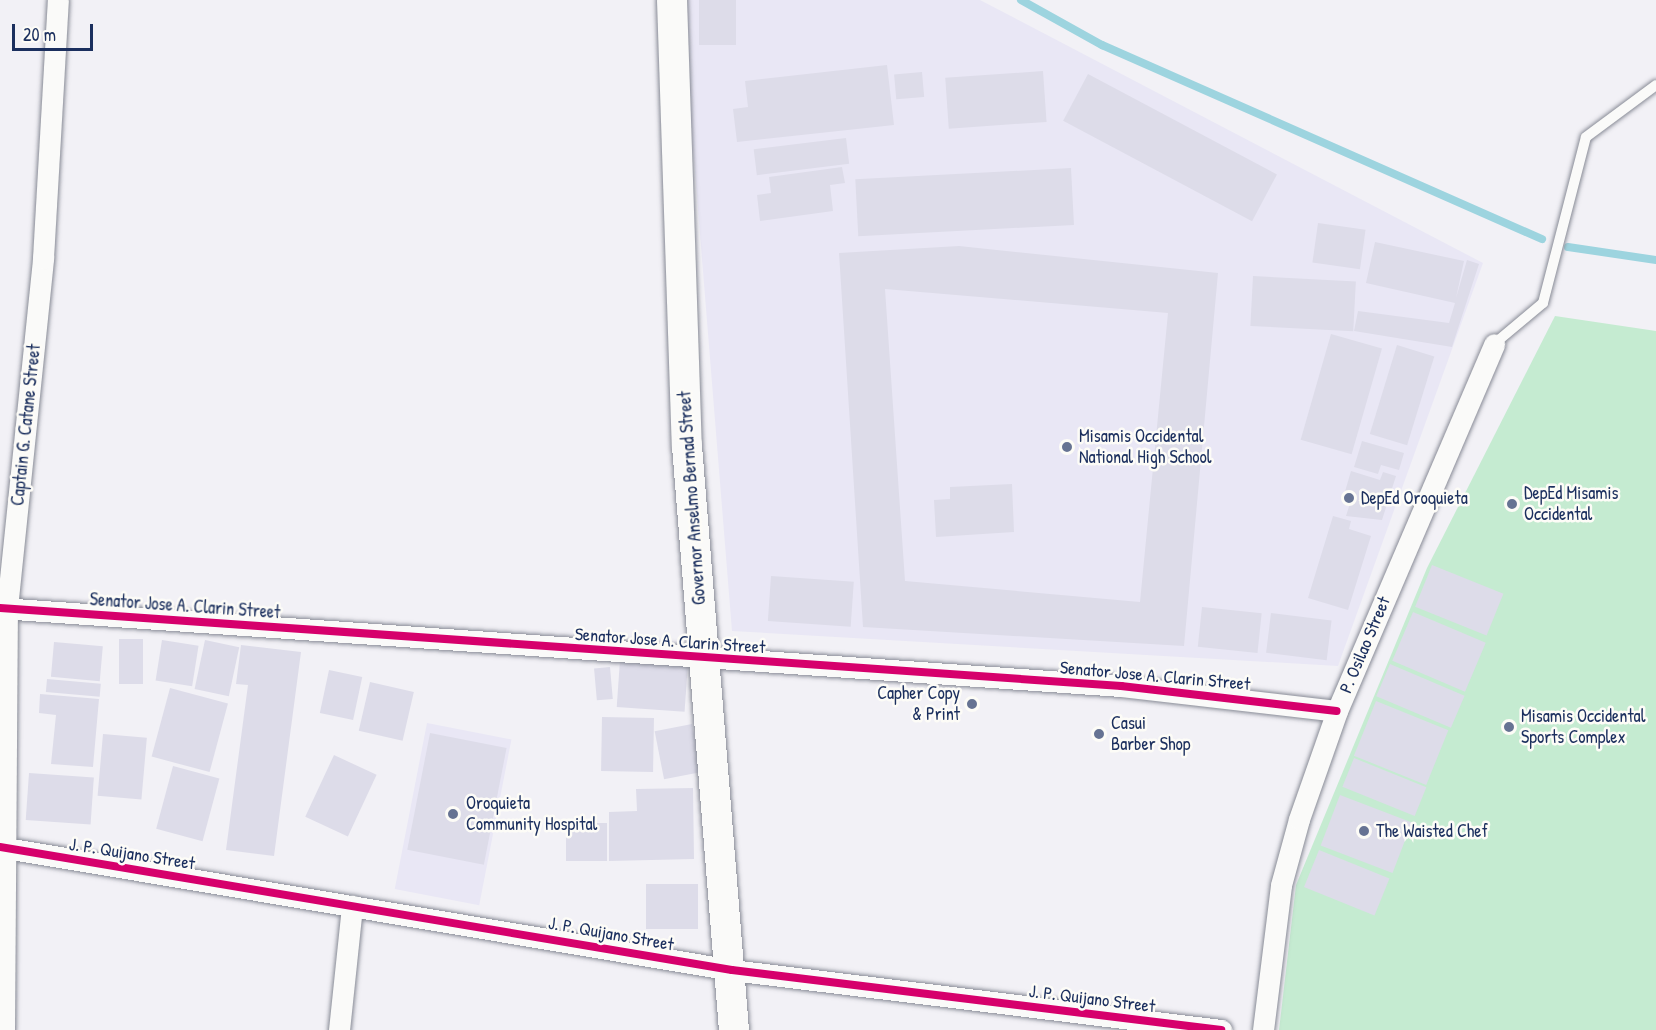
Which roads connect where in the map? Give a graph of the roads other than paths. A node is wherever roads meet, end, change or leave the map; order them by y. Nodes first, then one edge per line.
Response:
1 (58, 0) edge
2 (672, 0) edge
3 (1656, 85) edge
4 (1494, 344) joint
5 (4, 608) edge
6 (703, 658) junction
7 (1337, 711) junction
8 (1, 847) edge
9 (352, 906) junction
10 (732, 970) junction
11 (4, 1030) edge
12 (339, 1030) edge
13 (734, 1030) edge
14 (1221, 1030) edge
15 (1263, 1030) edge

1 - 5 street, Captain G. Catane Street
2 - 6 main road, Governor Anselmo Bernad Street
3 - 4 lane
4 - 7 street, P. Osilao Street
5 - 6 street, Senator Jose A. Clarin Street
5 - 8 street, Captain G. Catane Street
6 - 7 street, Senator Jose A. Clarin Street
6 - 10 main road, Governor Anselmo Bernad Street
7 - 15 street, P. Osilao Street
8 - 9 street, J. P. Quijano Street
8 - 11 street, Captain G. Catane Street
9 - 10 street, J. P. Quijano Street
9 - 12 street
10 - 13 main road, Governor Anselmo Bernad Street
10 - 14 street, J. P. Quijano Street

